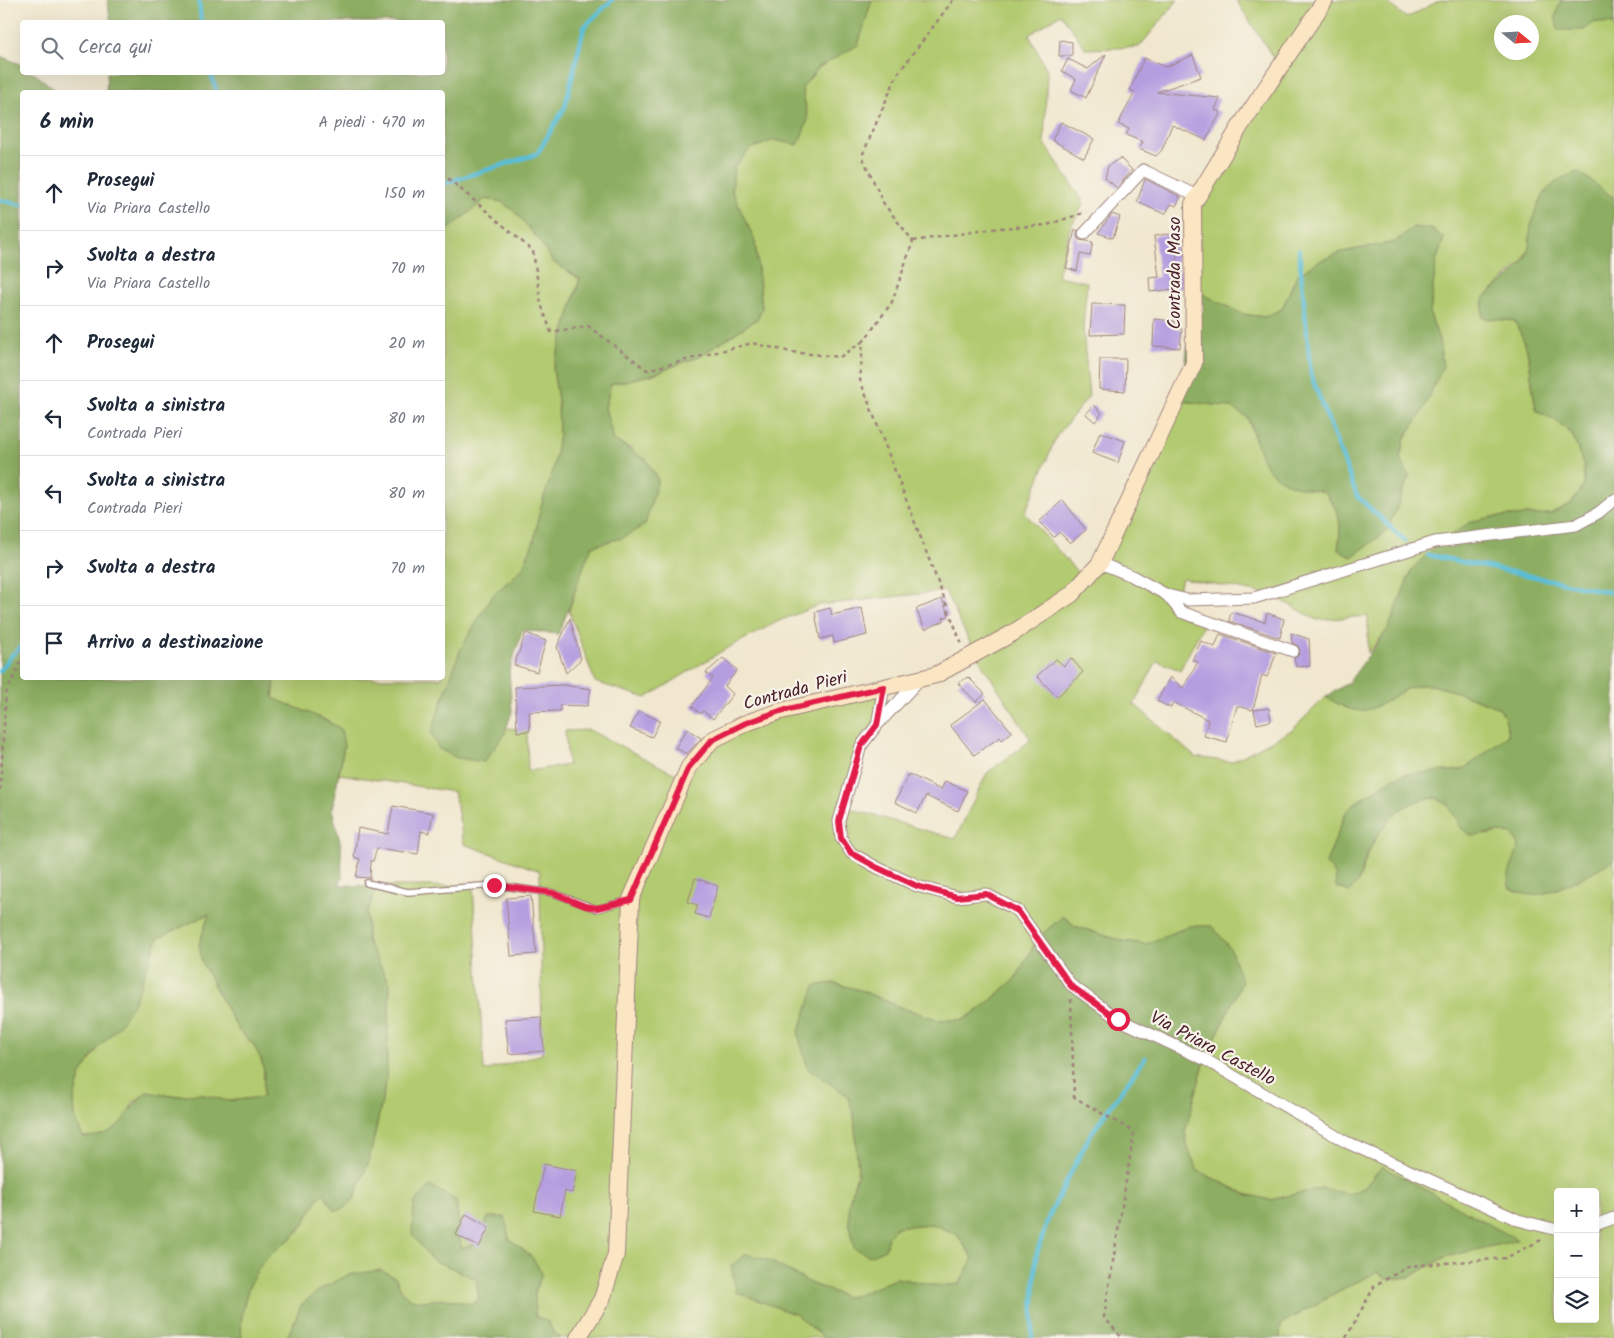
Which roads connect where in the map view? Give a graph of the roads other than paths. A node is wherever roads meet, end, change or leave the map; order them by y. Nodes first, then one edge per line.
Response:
1 (1326, 0) edge
2 (1198, 196) junction
3 (1084, 234) dead end
4 (1614, 500) edge
5 (1100, 563) junction
6 (1167, 595) junction
7 (1293, 651) dead end
8 (966, 658) joint
9 (920, 679) junction
10 (884, 687) junction
11 (877, 725) junction
12 (367, 883) dead end
13 (631, 900) junction
14 (1614, 1218) edge
15 (1599, 1224) edge
16 (1553, 1233) edge
17 (578, 1338) edge

1 - 2 street, Contrada Maso
2 - 3 street
2 - 5 street, Contrada Maso
4 - 6 street
5 - 6 street
5 - 8 street, Contrada Maso
6 - 7 street
8 - 9 street, Contrada Pieri
9 - 10 street, Contrada Pieri
9 - 11 street, Via Priara Castello
10 - 11 street
10 - 13 street, Contrada Pieri
11 - 16 street, Via Priara Castello
12 - 13 lane
13 - 17 street
14 - 15 street

